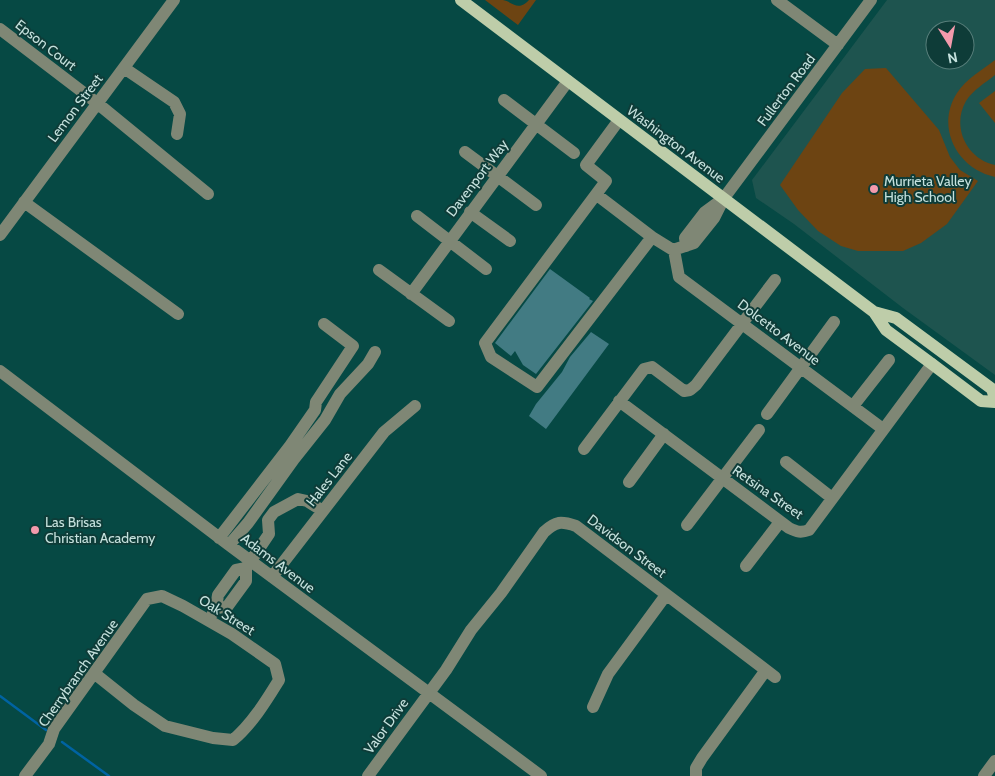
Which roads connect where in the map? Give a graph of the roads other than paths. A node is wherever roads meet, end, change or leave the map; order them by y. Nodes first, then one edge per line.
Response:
1 (461, 0) edge
2 (777, 0) edge
3 (871, 0) edge
4 (169, 2) edge
5 (0, 29) edge
6 (838, 45) junction
7 (124, 68) junction
8 (568, 81) junction
9 (504, 100) dead end
10 (97, 103) junction
11 (619, 120) junction
12 (535, 124) junction
13 (177, 134) dead end
14 (465, 152) dead end
15 (574, 153) dead end
16 (497, 176) junction
17 (208, 194) dead end
18 (597, 195) junction
19 (724, 198) junction
20 (24, 202) junction
21 (536, 205) dead end
22 (470, 212) junction
23 (417, 216) dead end
24 (0, 235) edge
25 (652, 237) junction
26 (449, 240) junction
27 (510, 241) dead end
28 (680, 248) junction
29 (486, 268) dead end
30 (379, 270) dead end
31 (775, 280) dead end
32 (411, 294) junction
33 (874, 312) junction
34 (178, 314) dead end
35 (449, 322) dead end
36 (834, 322) dead end
37 (324, 324) dead end
38 (743, 324) junction
39 (375, 352) dead end
40 (889, 360) dead end
41 (932, 364) junction
42 (801, 367) junction
43 (0, 371) edge
44 (995, 400) edge
45 (619, 401) junction
46 (415, 406) dead end
47 (853, 406) junction
48 (767, 414) dead end
49 (884, 429) junction
50 (759, 430) dead end
51 (664, 434) junction
52 (584, 449) dead end
53 (786, 462) dead end
54 (722, 478) junction
55 (629, 482) dead end
56 (832, 498) junction
57 (324, 511) junction
58 (780, 522) junction
59 (687, 525) dead end
60 (224, 542) junction
61 (248, 565) junction
62 (746, 566) dead end
63 (272, 577) junction
64 (224, 586) junction
65 (236, 595) junction
66 (666, 595) junction
67 (162, 596) joint
68 (216, 608) junction
69 (207, 620) junction
70 (94, 673) junction
71 (429, 693) junction
72 (592, 707) dead end
73 (995, 761) edge
74 (25, 776) edge
75 (368, 776) edge
76 (541, 776) edge
77 (696, 776) edge
78 (984, 776) edge

1 - 8 main road, Washington Avenue
2 - 6 street
3 - 6 street, Fullerton Road
4 - 7 street, Lemon Street
5 - 10 street, Epson Court
6 - 19 street, Fullerton Road
7 - 10 street, Lemon Street
7 - 13 street
8 - 11 main road, Washington Avenue
8 - 12 street, Davenport Way
9 - 12 street
10 - 17 street, Epson Court
10 - 20 street, Lemon Street
11 - 18 street
11 - 19 main road, Washington Avenue
12 - 15 street
12 - 16 street, Davenport Way
14 - 16 street
16 - 21 street
16 - 22 street, Davenport Way
18 - 25 street
18 - 25 street
19 - 28 street, Fullerton Road
19 - 33 main road, Washington Avenue
20 - 24 street, Lemon Street
20 - 34 street
22 - 26 street, Davenport Way
22 - 27 street
23 - 26 street
25 - 28 street
26 - 29 street
26 - 32 street, Davenport Way
28 - 38 street, Dolcetto Avenue
30 - 32 street
31 - 38 street
32 - 35 street
33 - 41 main road, Washington Avenue
33 - 44 main road, Washington Avenue
36 - 42 street
37 - 60 street
38 - 42 street, Dolcetto Avenue
38 - 45 street
39 - 60 street
40 - 47 street
41 - 44 main road, Washington Avenue
41 - 49 street, Retsina Street
42 - 47 street, Dolcetto Avenue
42 - 48 street
43 - 60 street, Adams Avenue
45 - 51 street, Retsina Street
45 - 52 street
46 - 57 street, Hales Lane
47 - 49 street, Dolcetto Avenue
49 - 56 street, Retsina Street
50 - 54 street
51 - 54 street, Retsina Street
51 - 55 street
53 - 56 street
54 - 58 street, Retsina Street
54 - 59 street
56 - 58 street, Retsina Street
57 - 61 street
57 - 63 street, Hales Lane
58 - 62 street
60 - 61 street, Adams Avenue
61 - 63 street, Adams Avenue
61 - 64 street
61 - 65 street
63 - 71 street, Adams Avenue
64 - 65 street
64 - 68 street
65 - 68 street
66 - 71 street, Davidson Street
66 - 72 street
66 - 77 street, Davidson Street
67 - 69 street, Oak Street
67 - 70 street, Cherrybranch Avenue
68 - 69 street
69 - 70 street, Oak Street
70 - 74 street, Cherrybranch Avenue
71 - 75 street, Valor Drive
71 - 76 street, Adams Avenue
73 - 78 street

